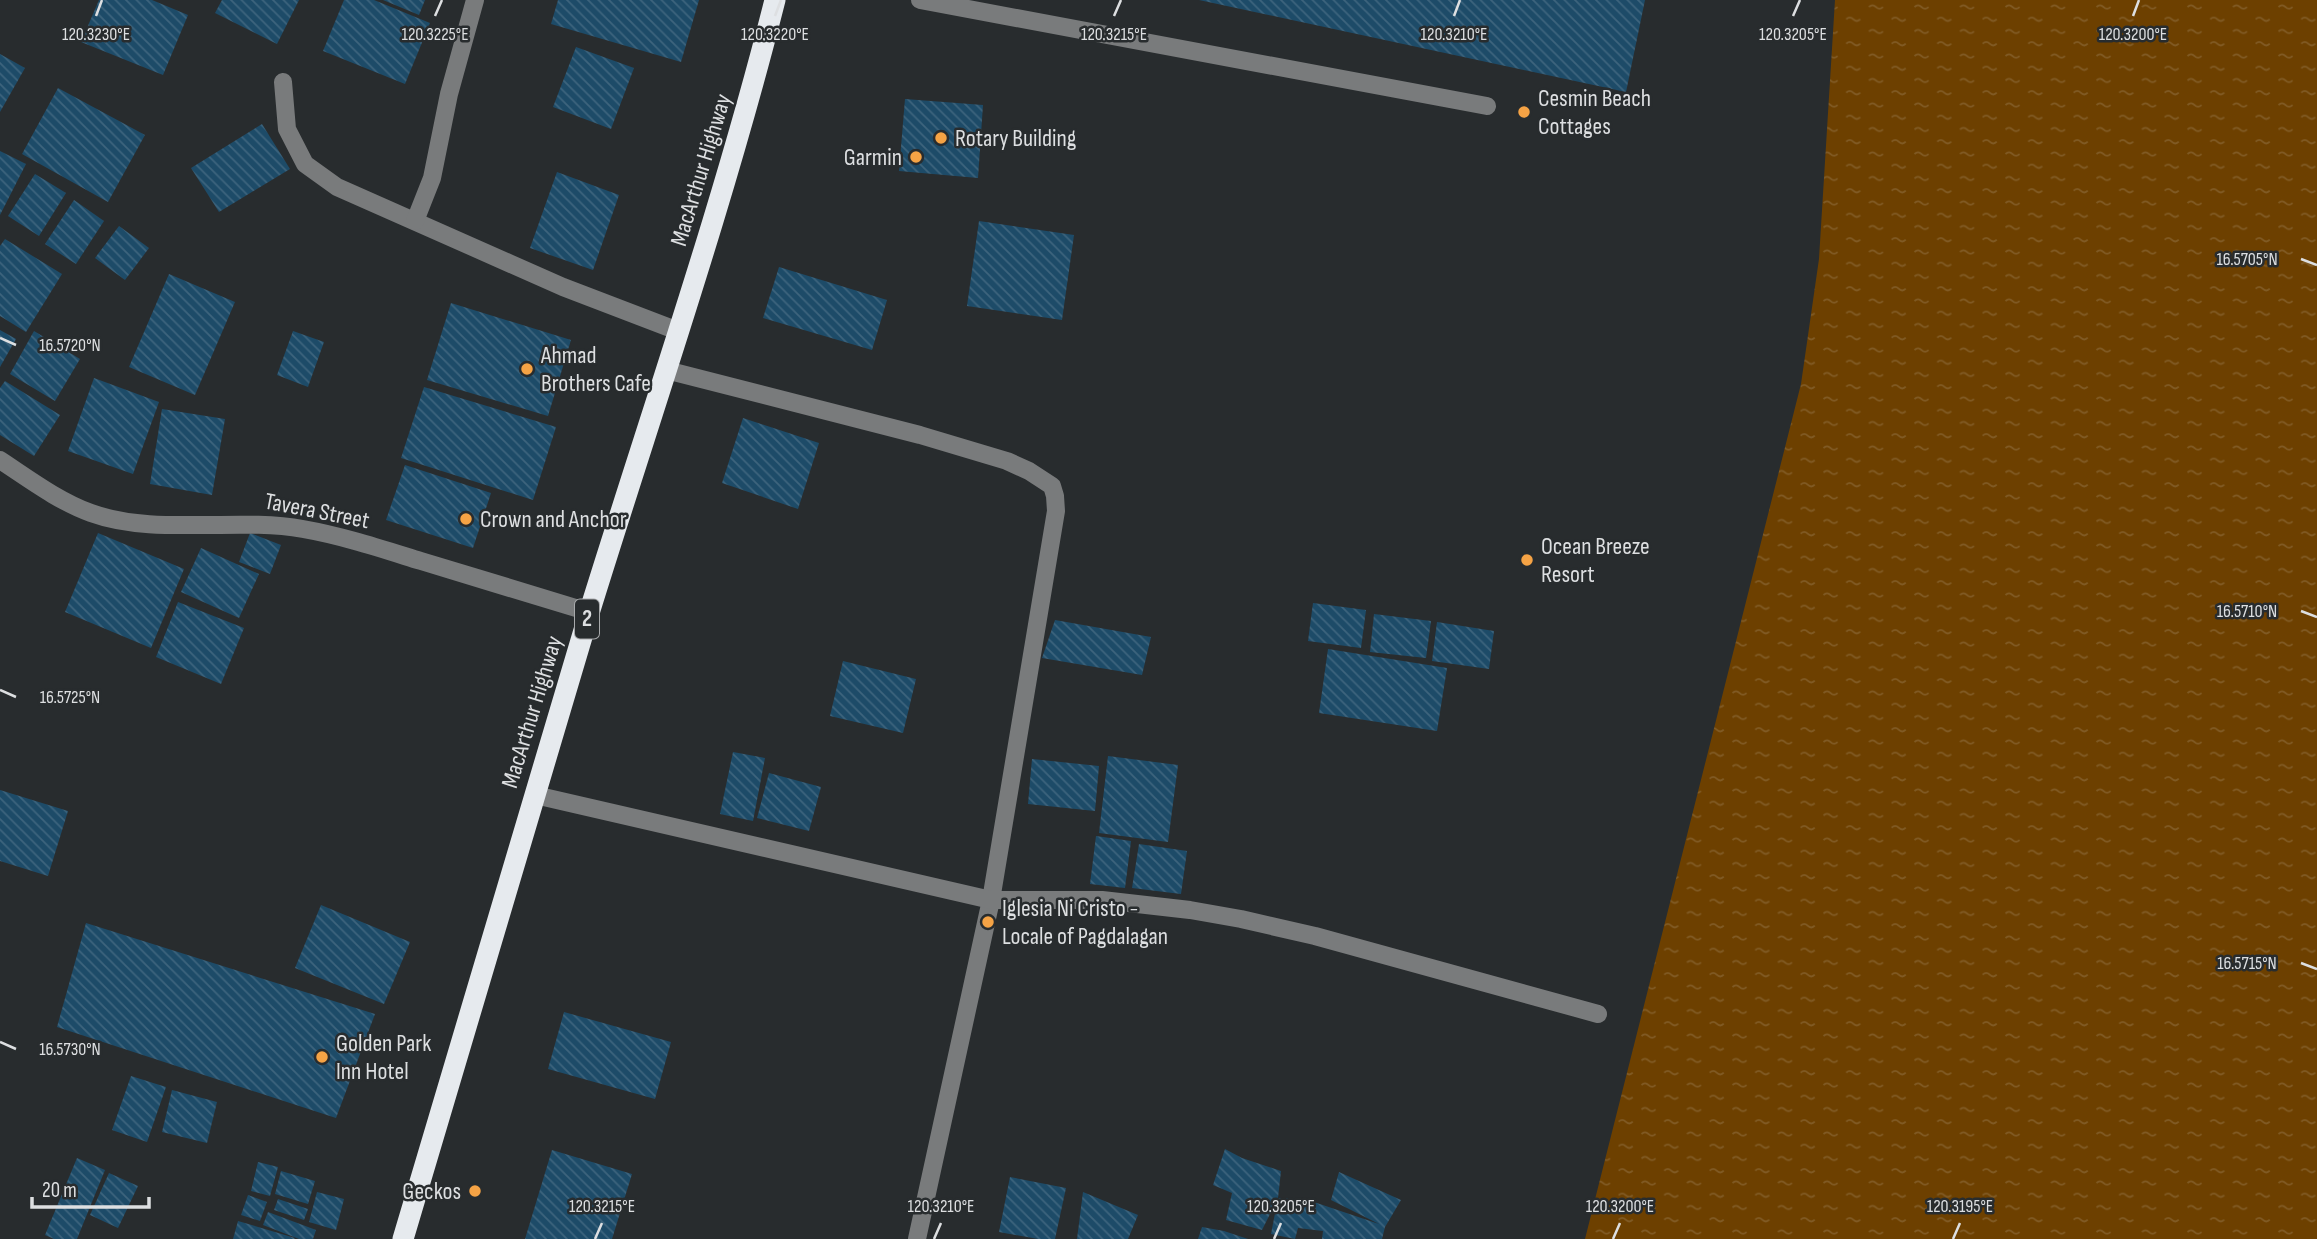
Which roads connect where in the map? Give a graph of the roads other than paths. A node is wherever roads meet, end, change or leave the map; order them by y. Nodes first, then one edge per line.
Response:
1 (475, 0) edge
2 (775, 0) edge
3 (920, 0) edge
4 (283, 82) dead end
5 (1487, 106) dead end
6 (415, 221) junction
7 (678, 331) junction
8 (666, 370) junction
9 (0, 460) edge
10 (589, 612) junction
11 (535, 795) junction
12 (991, 900) junction
13 (1598, 1014) dead end
14 (403, 1239) edge
15 (917, 1239) edge

1 - 6 street
2 - 7 highway, MacArthur Highway / 2
3 - 5 street
4 - 6 street
6 - 7 street
7 - 8 highway, MacArthur Highway / 2
8 - 10 highway, MacArthur Highway / 2
8 - 12 street
9 - 10 street, Tavera Street
10 - 11 highway, MacArthur Highway / 2
11 - 12 street
11 - 14 highway, MacArthur Highway / 2
12 - 13 street
12 - 15 street

